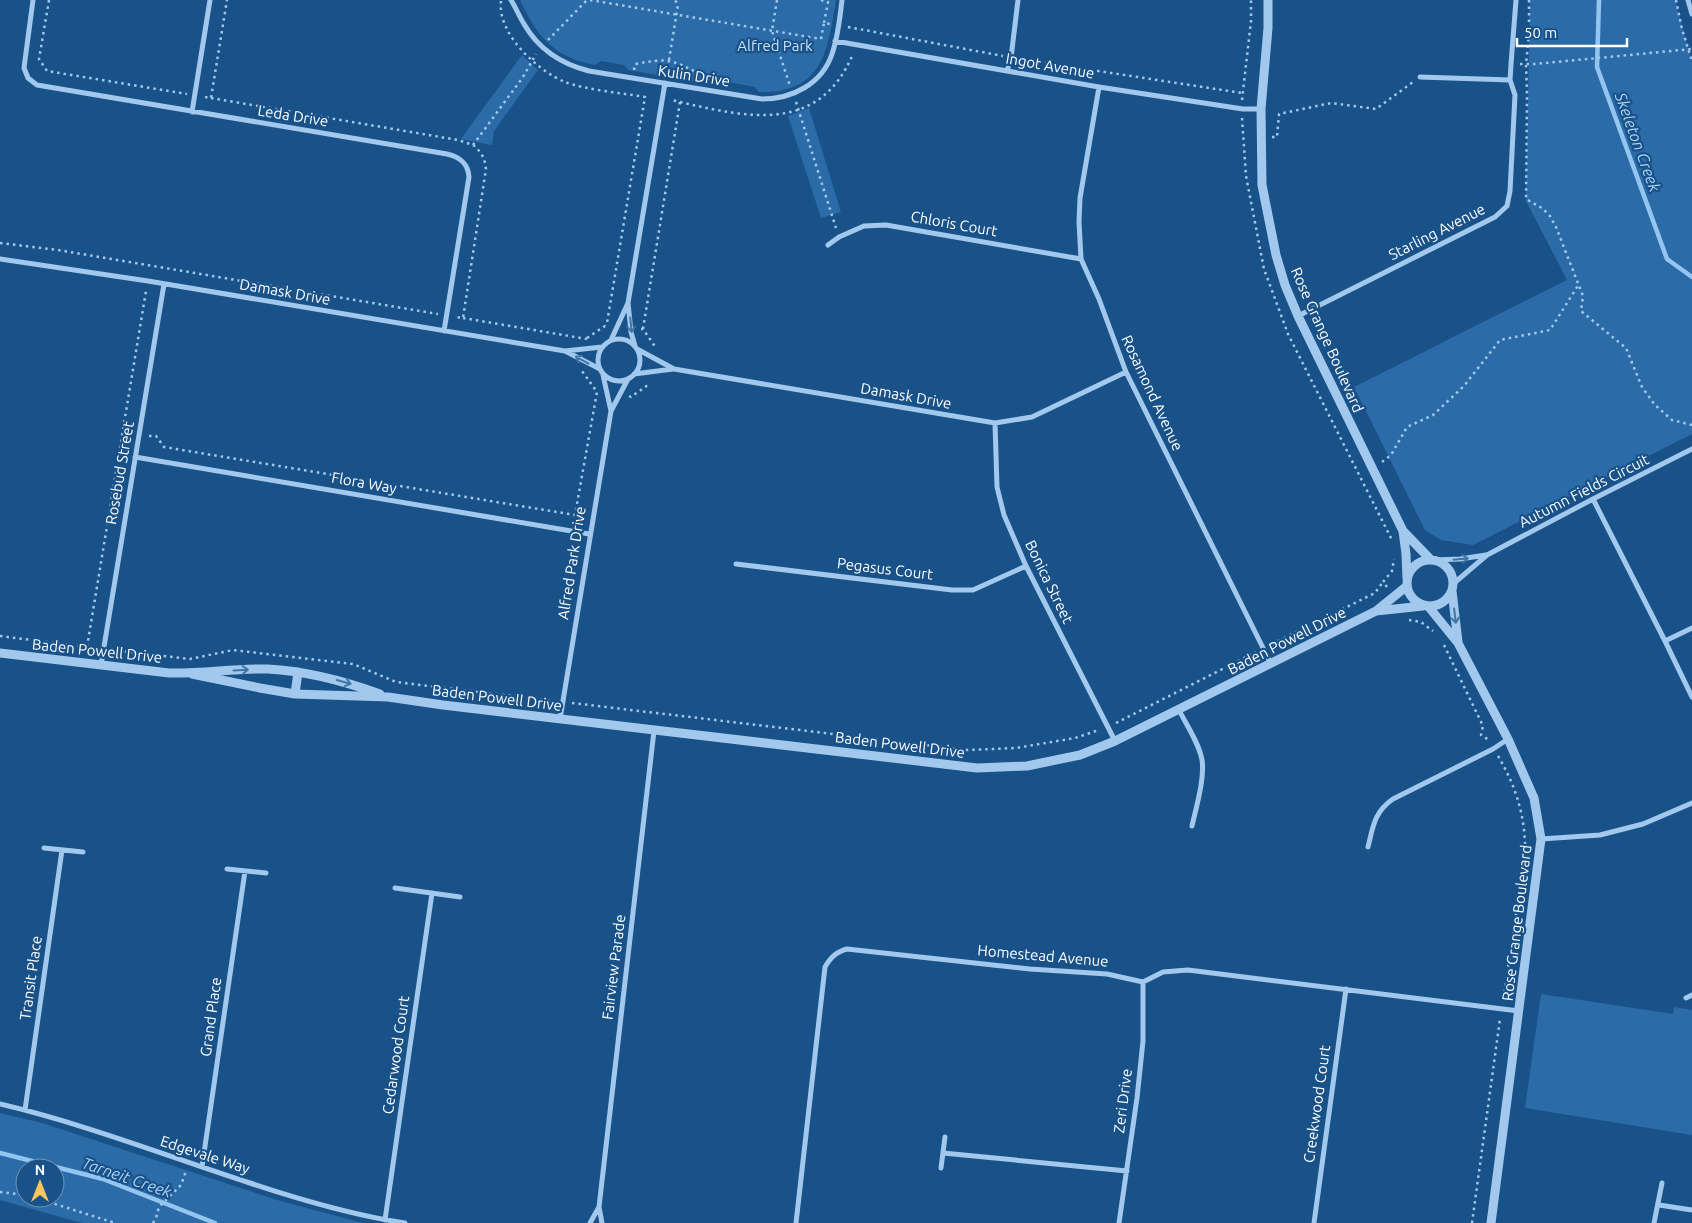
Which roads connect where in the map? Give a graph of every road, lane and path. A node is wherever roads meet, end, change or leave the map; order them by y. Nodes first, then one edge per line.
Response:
1 (33, 0) edge
2 (49, 0) edge
3 (210, 0) edge
4 (228, 0) edge
5 (502, 0) edge
6 (511, 0) edge
7 (588, 0) edge
8 (675, 0) edge
9 (777, 0) edge
10 (821, 0) edge
11 (842, 0) edge
12 (1018, 0) edge
13 (1268, 0) edge
14 (1516, 0) edge
15 (1529, 0) edge
16 (1676, 0) edge
17 (1688, 0) edge
18 (1692, 14) edge
19 (676, 15) junction
20 (824, 23) junction
21 (838, 25) junction
22 (772, 31) junction
23 (821, 39) junction
24 (835, 41) junction
25 (541, 47) junction
26 (1690, 49) edge
27 (1010, 58) junction
28 (532, 60) junction
29 (669, 60) dead end
30 (1692, 61) edge
31 (1510, 64) junction
32 (1526, 64) junction
33 (1007, 71) junction
34 (1420, 77) joint
35 (1510, 80) junction
36 (664, 83) junction
37 (1099, 87) junction
38 (1242, 93) dead end
39 (793, 94) junction
40 (195, 96) junction
41 (211, 98) junction
42 (662, 99) junction
43 (1261, 109) junction
44 (192, 112) junction
45 (1243, 138) dead end
46 (1262, 138) junction
47 (473, 145) junction
48 (839, 237) junction
49 (0, 243) edge
50 (828, 245) dead end
51 (0, 259) edge
52 (1081, 259) junction
53 (150, 266) junction
54 (148, 281) junction
55 (164, 284) junction
56 (1579, 284) junction
57 (628, 303) junction
58 (447, 316) junction
59 (1298, 316) junction
60 (463, 318) junction
61 (607, 327) junction
62 (616, 329) junction
63 (643, 329) junction
64 (444, 331) junction
65 (631, 332) junction
66 (587, 338) junction
67 (610, 340) junction
68 (602, 347) junction
69 (586, 348) junction
70 (636, 348) junction
71 (565, 351) junction
72 (652, 358) junction
73 (584, 361) junction
74 (600, 369) junction
75 (674, 369) junction
76 (1126, 372) junction
77 (650, 373) junction
78 (603, 374) junction
79 (634, 374) junction
80 (628, 379) junction
81 (597, 392) junction
82 (607, 393) junction
83 (620, 394) junction
84 (611, 411) junction
85 (995, 423) junction
86 (1692, 425) edge
87 (123, 432) junction
88 (139, 435) junction
89 (1692, 449) edge
90 (135, 457) junction
91 (1373, 470) junction
92 (1361, 477) dead end
93 (1593, 499) junction
94 (1403, 531) junction
95 (589, 534) junction
96 (1487, 555) junction
97 (1433, 560) junction
98 (736, 564) dead end
99 (1026, 566) junction
100 (1383, 582) dead end
101 (1407, 583) junction
102 (1453, 587) junction
103 (1426, 606) junction
104 (1376, 611) junction
105 (1692, 628) edge
106 (0, 636) edge
107 (1665, 641) junction
108 (1458, 643) junction
109 (87, 647) junction
110 (1264, 648) junction
111 (103, 649) junction
112 (0, 653) edge
113 (1271, 664) junction
114 (101, 666) junction
115 (298, 672) junction
116 (192, 674) junction
117 (295, 694) junction
118 (388, 697) junction
119 (1692, 698) edge
120 (562, 702) junction
121 (1179, 710) junction
122 (560, 719) junction
123 (1108, 727) junction
124 (654, 731) junction
125 (1508, 739) junction
126 (1115, 741) junction
127 (1692, 803) edge
128 (1192, 826) dead end
129 (1541, 839) junction
130 (1368, 847) dead end
131 (44, 848) dead end
132 (62, 850) junction
133 (83, 852) dead end
134 (227, 869) dead end
135 (246, 871) junction
136 (266, 873) dead end
137 (395, 888) dead end
138 (432, 893) junction
139 (460, 897) dead end
140 (1143, 982) junction
141 (1346, 989) junction
142 (1692, 995) edge
143 (1686, 998) dead end
144 (1519, 1011) junction
145 (0, 1104) edge
146 (24, 1110) junction
147 (945, 1136) dead end
148 (943, 1153) junction
149 (202, 1167) junction
150 (940, 1168) dead end
151 (1126, 1170) junction
152 (184, 1178) dead end
153 (1662, 1183) dead end
154 (0, 1192) edge
155 (15, 1194) edge
156 (1659, 1205) junction
157 (65, 1207) edge
158 (599, 1207) junction
159 (1692, 1210) edge
160 (385, 1220) junction
161 (115, 1223) edge
162 (152, 1223) edge
163 (405, 1223) edge
164 (590, 1223) edge
165 (602, 1223) edge
166 (796, 1223) edge
167 (1119, 1223) edge
168 (1314, 1223) edge
169 (1491, 1223) edge
170 (1654, 1223) edge

1 - 44 street, Leda Drive
2 - 40 path
3 - 40 street
4 - 41 path
5 - 28 path
6 - 25 street, Kulin Drive
7 - 19 path
7 - 25 path
8 - 19 path
9 - 22 path
10 - 20 path
11 - 21 street, Kulin Drive
12 - 27 street
13 - 43 street, Rose Grange Boulevard
14 - 31 street, Starling Avenue
15 - 32 path
16 - 26 path
17 - 18 street
19 - 22 path
19 - 29 path
20 - 21 path
20 - 23 path
21 - 24 street, Kulin Drive
21 - 27 path
22 - 23 path
22 - 39 path
23 - 24 path
24 - 33 street, Ingot Avenue
24 - 39 street, Kulin Drive
25 - 28 path
25 - 36 street, Kulin Drive
26 - 30 path
26 - 32 path
27 - 33 street
27 - 38 path
28 - 47 path
28 - 61 path
31 - 32 path
31 - 35 street, Starling Avenue
32 - 56 path
33 - 37 street, Ingot Avenue
34 - 35 street
34 - 46 path
35 - 59 street, Starling Avenue
36 - 39 street, Kulin Drive
36 - 42 street
37 - 43 street, Ingot Avenue
37 - 52 street, Rosamond Avenue
39 - 48 path
40 - 41 path
40 - 44 street
41 - 47 path
42 - 57 street
42 - 63 path
43 - 46 street, Rose Grange Boulevard
44 - 58 street, Leda Drive
45 - 46 path
46 - 59 street, Rose Grange Boulevard
47 - 60 path
48 - 50 street, Chloris Court
48 - 52 street, Chloris Court
49 - 53 path
51 - 54 street, Damask Drive
52 - 76 street, Rosamond Avenue
53 - 54 path
53 - 58 path
54 - 55 street, Damask Drive
54 - 87 path
55 - 64 street, Damask Drive
55 - 88 street, Rosebud Street
56 - 86 path
56 - 91 path
57 - 62 street
57 -> 65 street
58 - 60 path
58 - 64 street, Leda Drive
59 - 91 street, Rose Grange Boulevard
60 - 66 path
61 - 62 path
61 - 66 path
62 - 67 street
63 - 65 path
63 - 72 path
64 - 71 street, Damask Drive
65 - 70 street
66 - 69 path
67 - 68 street
67 - 70 street
68 - 69 street, Damask Drive
68 - 74 street
69 - 71 street, Damask Drive
70 - 72 street, Damask Drive
70 - 79 street
73 -> 71 street, Damask Drive
72 - 75 street, Damask Drive
73 - 74 street, Damask Drive
73 - 81 path
74 - 78 street
75 - 77 street, Damask Drive
75 - 85 street, Damask Drive
76 - 85 street, Damask Drive
76 - 110 street, Rosamond Avenue
77 - 79 street, Damask Drive
77 - 83 path
78 - 80 street
78 - 82 street, Alfred Park Drive
79 - 80 street
80 - 83 street, Alfred Park Drive
81 - 82 path
81 - 88 path
82 - 84 street, Alfred Park Drive
83 - 84 street, Alfred Park Drive
84 - 95 street, Alfred Park Drive
85 - 99 street, Bonica Street
87 - 88 path
87 - 109 path
88 - 90 street, Rosebud Street
89 - 93 street, Autumn Fields Circuit
90 - 95 street, Flora Way
90 - 111 street, Rosebud Street
91 - 92 path
91 - 94 street, Rose Grange Boulevard
93 - 96 street, Autumn Fields Circuit
93 - 107 street
94 - 97 street, Rose Grange Boulevard
94 - 101 street, Rose Grange Boulevard
95 - 120 street, Alfred Park Drive
97 -> 96 street, Autumn Fields Circuit
96 - 102 street, Autumn Fields Circuit
97 - 101 street
97 - 102 street
98 - 99 street, Pegasus Court
99 - 123 street, Bonica Street
100 - 110 path
101 - 103 street
101 - 104 street, Baden Powell Drive
102 - 103 street
102 -> 108 street, Rose Grange Boulevard
103 - 104 street, Baden Powell Drive
103 - 108 street, Rose Grange Boulevard
104 - 113 street, Baden Powell Drive
105 - 107 street
106 - 109 path
107 - 119 street
108 - 125 street, Rose Grange Boulevard
109 - 111 path
110 - 113 street, Rosamond Avenue
110 - 123 path
111 - 114 street, Rosebud Street
111 - 120 path
112 - 114 street, Baden Powell Drive
113 - 121 street, Baden Powell Drive
114 - 116 street, Baden Powell Drive
116 -> 115 street, Baden Powell Drive
115 - 117 street
115 -> 118 street, Baden Powell Drive
116 - 117 street, Baden Powell Drive
117 - 118 street, Baden Powell Drive
118 - 122 street, Baden Powell Drive
120 - 122 street, Alfred Park Drive
120 - 123 path
121 - 126 street, Baden Powell Drive
121 - 128 street
122 - 124 street, Baden Powell Drive
123 - 126 street, Bonica Street
124 - 126 street, Baden Powell Drive
124 - 158 street, Fairview Parade
125 - 129 street, Rose Grange Boulevard
125 - 130 street
127 - 129 street
129 - 144 street, Rose Grange Boulevard
131 - 132 street
132 - 133 street
132 - 146 street, Transit Place
134 - 135 street
135 - 136 street
135 - 149 street, Grand Place
137 - 138 street
138 - 139 street
138 - 160 street, Cedarwood Court
140 - 141 street
140 - 151 street, Zeri Drive
140 - 166 street, Homestead Avenue
141 - 144 street
141 - 168 street, Creekwood Court
142 - 143 street
144 - 169 street, Rose Grange Boulevard
145 - 146 street, Edgevale Way
146 - 149 street, Edgevale Way
147 - 148 street
148 - 150 street
148 - 151 street
149 - 160 street, Edgevale Way
151 - 167 street, Zeri Drive
152 - 162 path
153 - 156 street
154 - 155 path
156 - 159 street
156 - 170 street
157 - 161 path
158 - 164 street, Fairview Parade
158 - 165 street, Fairview Parade
160 - 163 street, Edgevale Way

